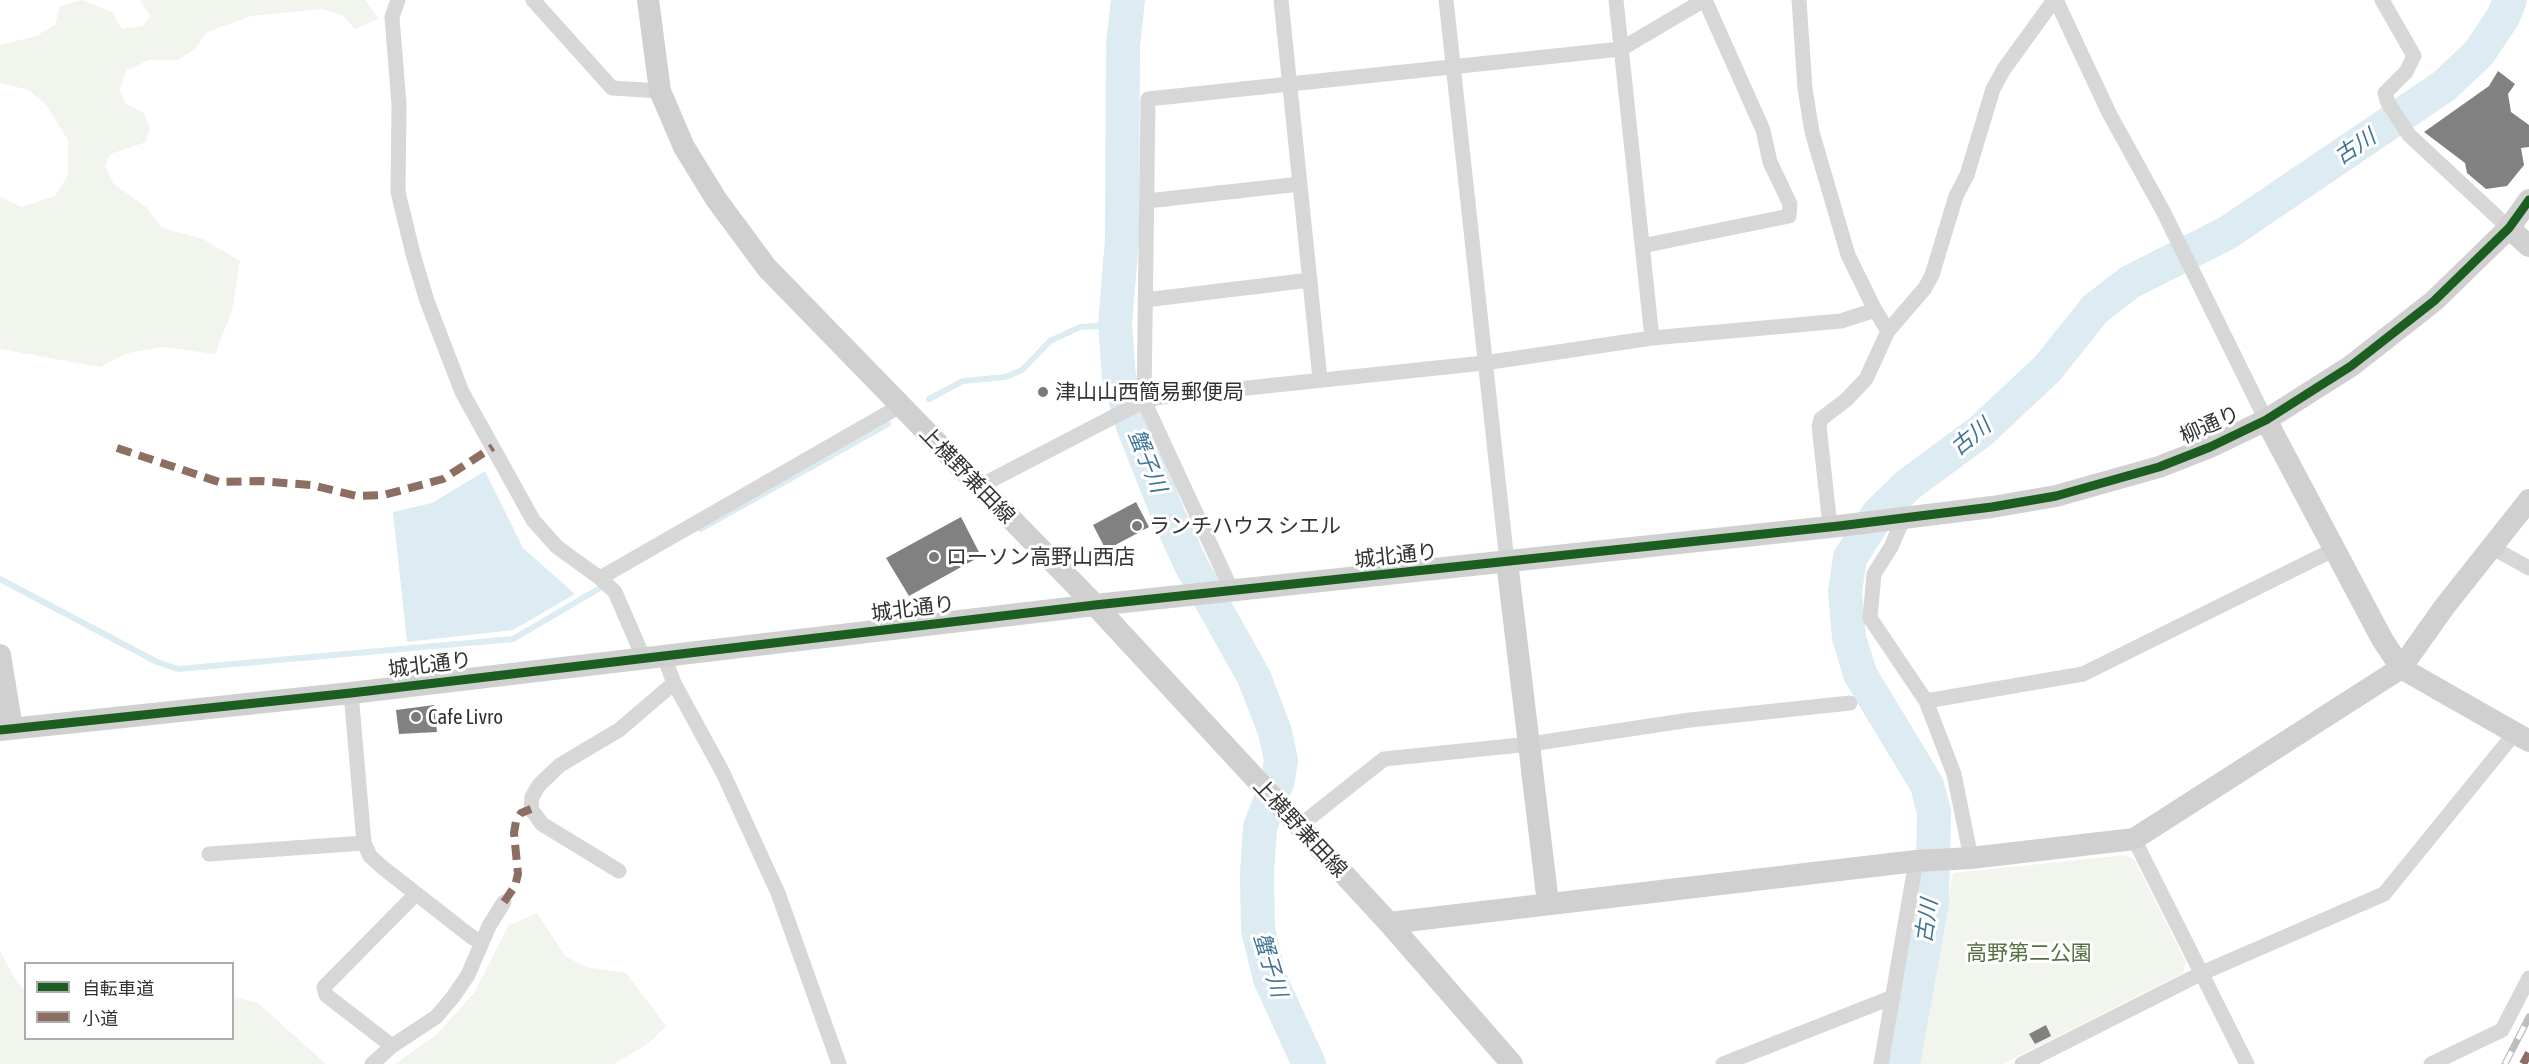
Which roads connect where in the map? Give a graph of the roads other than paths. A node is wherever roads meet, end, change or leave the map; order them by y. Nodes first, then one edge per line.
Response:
1 (398, 0) edge
2 (533, 0) edge
3 (648, 0) edge
4 (1281, 0) edge
5 (1446, 0) edge
6 (1616, 0) edge
7 (1705, 0) edge
8 (1799, 0) edge
9 (2055, 0) edge
10 (2382, 0) edge
11 (1621, 49) junction
12 (1453, 66) junction
13 (1289, 83) junction
14 (660, 90) junction
15 (1300, 184) junction
16 (2529, 200) edge
17 (1147, 201) junction
18 (2509, 228) junction
19 (1642, 246) junction
20 (2529, 246) edge
21 (1310, 280) junction
22 (1145, 300) junction
23 (1875, 310) junction
24 (1888, 331) junction
25 (1652, 338) junction
26 (1484, 363) junction
27 (1320, 380) junction
28 (1144, 401) junction
29 (900, 406) junction
30 (2266, 420) junction
31 (978, 487) junction
32 (2529, 500) edge
33 (1902, 517) junction
34 (1835, 526) junction
35 (2491, 547) junction
36 (2333, 550) junction
37 (1507, 562) junction
38 (2529, 568) edge
39 (600, 578) junction
40 (1229, 593) junction
41 (1095, 605) junction
42 (0, 655) edge
43 (654, 658) junction
44 (2401, 668) junction
45 (674, 683) junction
46 (351, 693) junction
47 (1926, 701) junction
48 (1850, 703) dead end
49 (6, 729) edge
50 (2521, 737) edge
51 (1530, 744) junction
52 (1298, 826) junction
53 (2134, 839) junction
54 (364, 843) junction
55 (209, 854) dead end
56 (1971, 858) junction
57 (1916, 861) junction
58 (619, 871) dead end
59 (416, 894) junction
60 (504, 902) dead end
61 (1548, 903) junction
62 (1389, 923) junction
63 (482, 940) junction
64 (2202, 973) junction
65 (2529, 978) edge
66 (1893, 997) junction
67 (392, 1046) junction
68 (372, 1064) edge
69 (839, 1064) edge
70 (1512, 1064) edge
71 (1723, 1064) edge
72 (1881, 1064) edge
73 (2022, 1064) edge
74 (2247, 1064) edge
75 (2431, 1064) edge

1 - 39 street
2 - 14 street
3 - 14 street, 上横野兼田線
4 - 13 street
5 - 12 street
6 - 11 street
7 - 11 street
7 - 19 street
8 - 23 street
9 - 24 street
9 - 30 street
10 - 18 street
11 - 12 street
11 - 19 street
12 - 13 street
12 - 26 street
13 - 15 street
13 - 17 street
14 - 29 street, 上横野兼田線
15 - 17 street
15 - 21 street
16 - 18 street, 柳通り
17 - 22 street
18 - 20 street
18 - 30 street, 柳通り
19 - 25 street
21 - 22 street
21 - 27 street
22 - 28 street
23 - 24 street
23 - 25 street
24 - 34 street
25 - 26 street
26 - 27 street
26 - 37 street
27 - 28 street
28 - 31 street
28 - 40 street
29 - 31 street, 上横野兼田線
29 - 39 street
30 - 33 street, 柳通り
30 - 36 street
31 - 41 street, 上横野兼田線
32 - 35 street
33 - 34 street, 柳通り
33 - 47 street
34 - 37 street, 城北通り
35 - 38 street
35 - 44 street
36 - 44 street
36 - 47 street
37 - 40 street, 城北通り
37 - 51 street
39 - 43 street
40 - 41 street, 城北通り
41 - 43 street, 城北通り
41 - 52 street, 上横野兼田線
42 - 49 street
43 - 45 street
43 - 46 street, 城北通り
44 - 50 street
44 - 53 street
45 - 58 street
45 - 69 street
46 - 49 street, 城北通り
46 - 54 street
47 - 56 street
48 - 51 street
50 - 64 street
51 - 52 street
51 - 61 street
52 - 62 street, 上横野兼田線
53 - 56 street
53 - 64 street
54 - 55 street
54 - 59 street
56 - 57 street
57 - 61 street
57 - 66 street
59 - 63 street
59 - 67 street
60 - 63 street
61 - 62 street
62 - 70 street, 上横野兼田線
63 - 67 street
64 - 73 street
64 - 74 street
65 - 75 street
66 - 71 street
66 - 72 street
67 - 68 street

